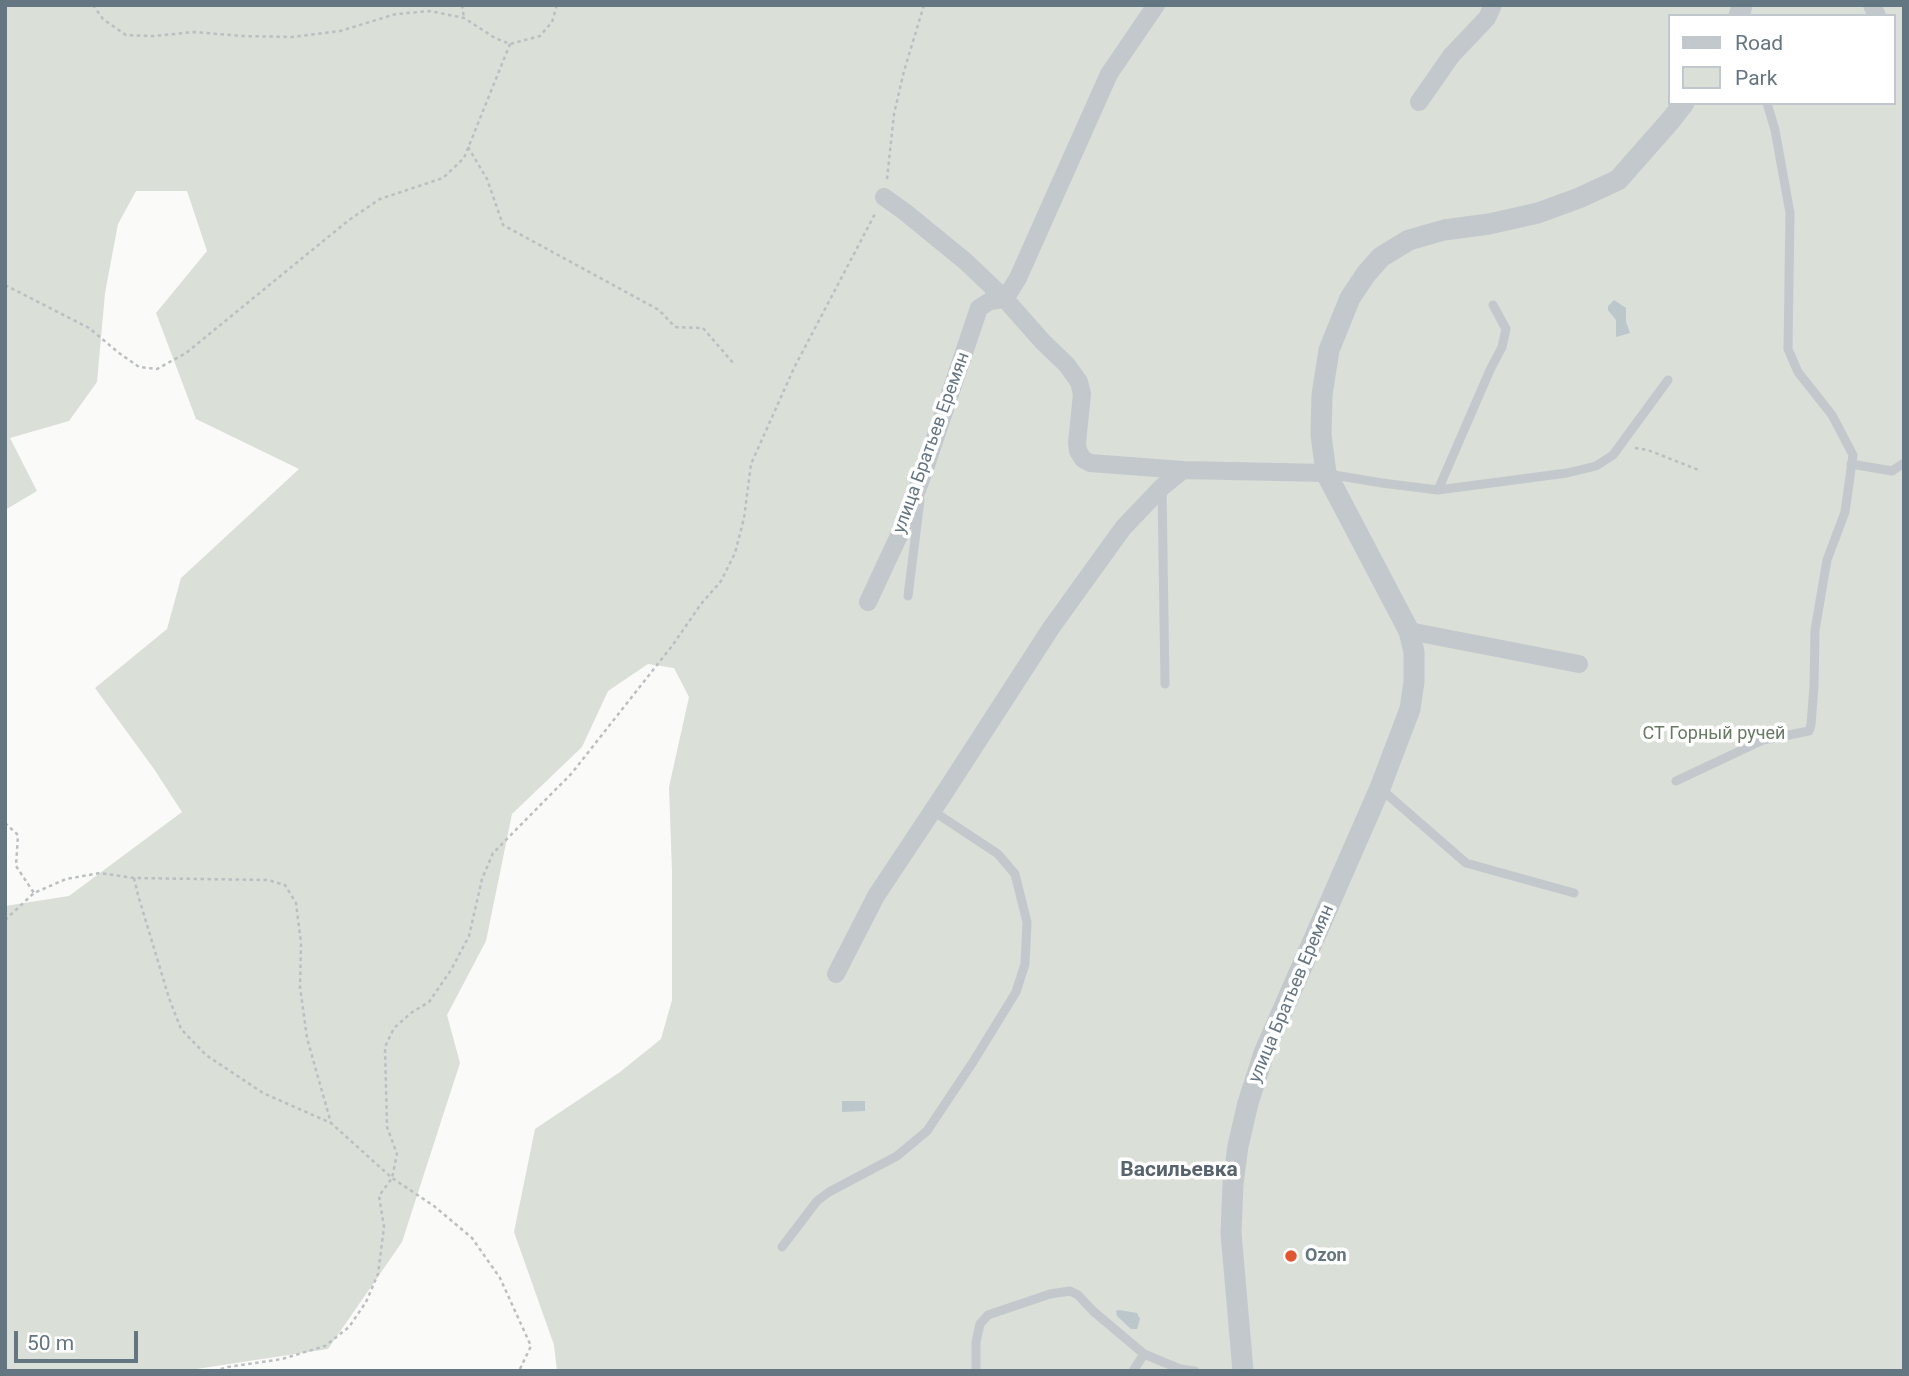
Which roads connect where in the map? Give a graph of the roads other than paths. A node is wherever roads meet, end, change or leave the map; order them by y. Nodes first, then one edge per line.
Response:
1 (1156, 5) edge
2 (1493, 5) edge
3 (1419, 102) dead end
4 (1683, 105) edge
5 (1768, 105) edge
6 (884, 197) road end
7 (1005, 299) junction
8 (1493, 305) dead end
9 (1668, 380) dead end
10 (1904, 463) edge
11 (1852, 464) junction
12 (1183, 470) junction
13 (1326, 473) junction
14 (923, 474) junction
15 (1162, 487) junction
16 (1438, 490) junction
17 (908, 596) dead end
18 (868, 602) dead end
19 (1409, 631) junction
20 (1579, 664) dead end
21 (1165, 684) dead end
22 (1676, 781) dead end
23 (1380, 788) junction
24 (933, 811) junction
25 (1574, 893) dead end
26 (836, 975) dead end
27 (782, 1247) dead end
28 (1144, 1354) junction
29 (976, 1371) edge
30 (1133, 1371) edge
31 (1195, 1371) edge
32 (1242, 1371) edge

1 - 7 street
2 - 3 street
4 - 13 street, улица Братьев Еремян
5 - 11 lane
6 - 7 street
7 - 12 street
7 - 14 street, улица Братьев Еремян
8 - 16 lane
9 - 16 lane
10 - 11 lane
11 - 22 lane
12 - 13 street
12 - 15 street
13 - 16 lane
13 - 19 street, улица Братьев Еремян
14 - 17 lane
14 - 18 street, улица Братьев Еремян
15 - 21 lane
15 - 24 street
19 - 20 street
19 - 23 street, улица Братьев Еремян
23 - 25 lane
23 - 32 street, улица Братьев Еремян
24 - 26 street
24 - 27 lane
28 - 29 lane
28 - 30 lane
28 - 31 lane

